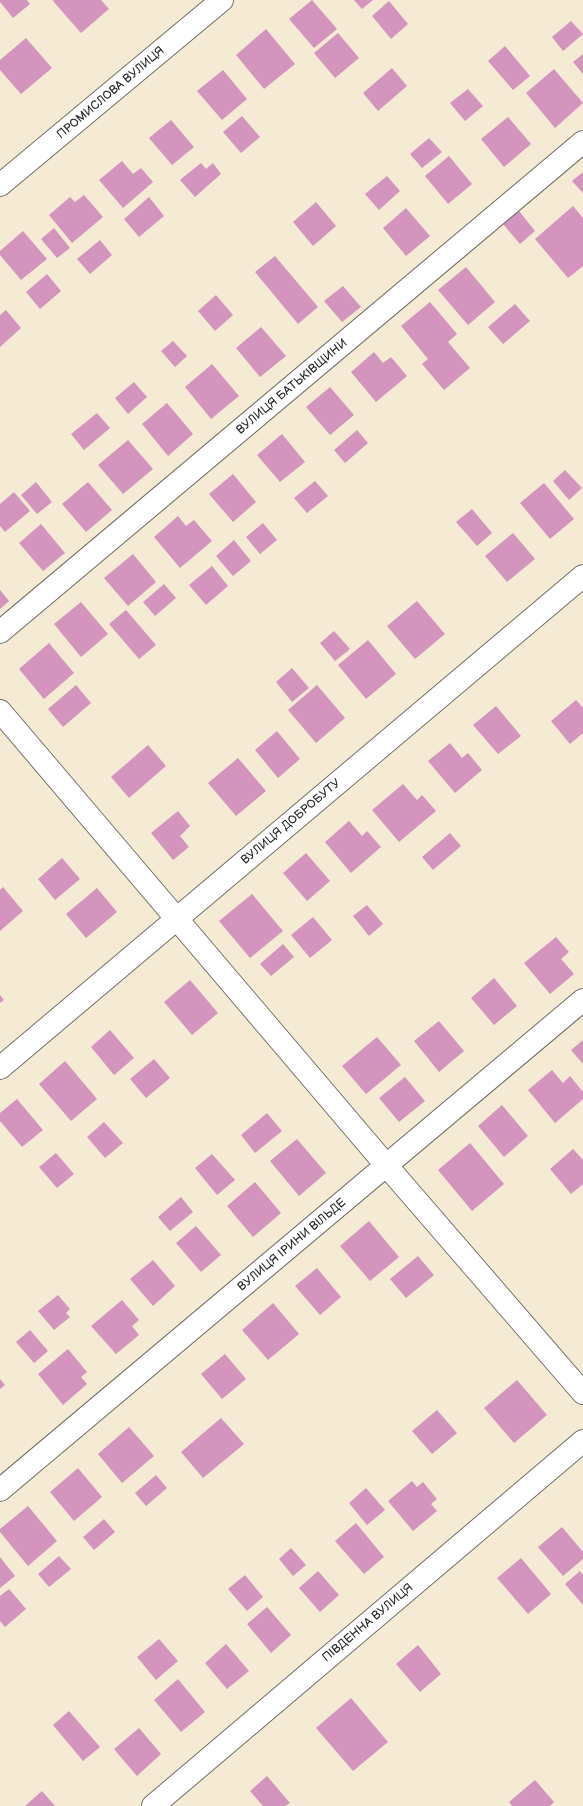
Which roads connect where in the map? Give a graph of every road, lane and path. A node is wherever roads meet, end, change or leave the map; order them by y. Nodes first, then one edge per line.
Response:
1 (222, 0) edge
2 (583, 142) edge
3 (0, 185) edge
4 (583, 576) edge
5 (0, 632) edge
6 (0, 711) edge
7 (177, 918) junction
8 (583, 1000) edge
9 (0, 1068) edge
10 (386, 1165) junction
11 (583, 1392) edge
12 (583, 1441) edge
13 (0, 1490) edge
14 (153, 1806) edge

1 - 3 street, ПРОМИСЛОВА ВУЛИЦЯ
2 - 5 street, ВУЛИЦЯ БАТЬКІВЩИНИ
4 - 7 street, ВУЛИЦЯ ДОБРОБУТУ
6 - 7 street
7 - 9 street, ВУЛИЦЯ ДОБРОБУТУ
7 - 10 street
8 - 10 street, ВУЛИЦЯ ІРИНИ ВІЛЬДЕ
10 - 11 street
10 - 13 street, ВУЛИЦЯ ІРИНИ ВІЛЬДЕ
12 - 14 street, ПІВДЕННА ВУЛИЦЯ

